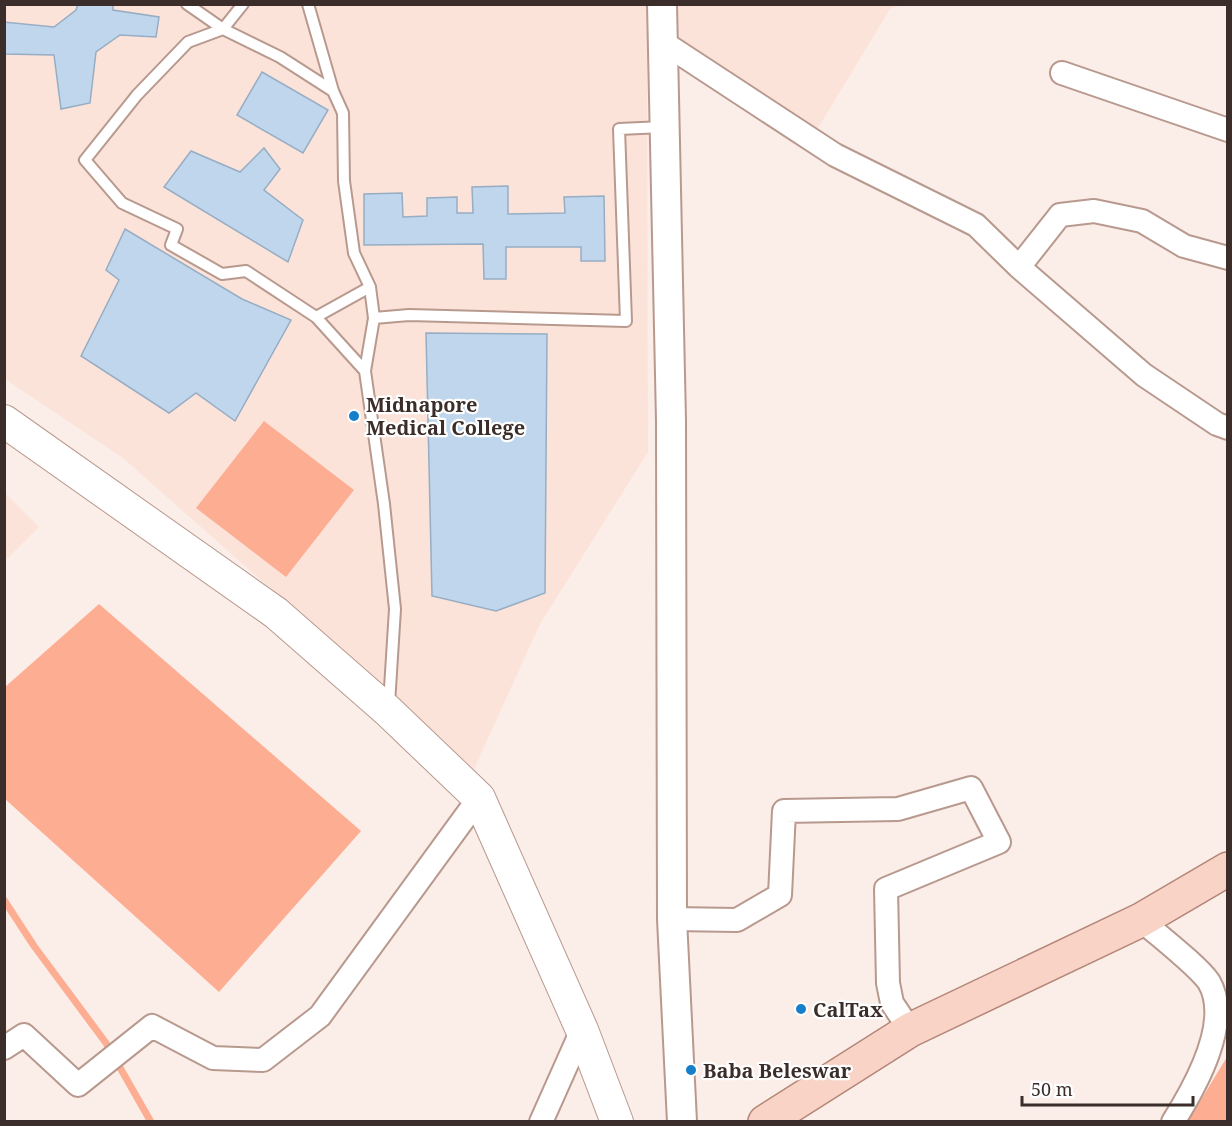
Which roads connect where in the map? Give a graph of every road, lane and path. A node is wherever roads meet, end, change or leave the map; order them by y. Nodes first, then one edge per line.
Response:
1 (187, 4) edge
2 (243, 4) edge
3 (308, 4) edge
4 (662, 4) edge
5 (223, 29) junction
6 (661, 41) junction
7 (1062, 73) dead end
8 (333, 91) junction
9 (663, 127) junction
10 (1227, 130) edge
11 (1227, 258) edge
12 (1019, 267) junction
13 (370, 287) junction
14 (316, 317) junction
15 (374, 318) junction
16 (365, 370) junction
17 (4, 421) edge
18 (1227, 428) edge
19 (388, 711) junction
20 (479, 798) junction
21 (1227, 869) edge
22 (672, 919) junction
23 (1142, 920) junction
24 (582, 1030) junction
25 (910, 1030) junction
26 (4, 1048) edge
27 (610, 1108) edge
28 (770, 1121) edge
29 (541, 1122) edge
30 (642, 1122) edge
31 (682, 1122) edge
32 (1173, 1122) edge

1 - 5 lane
2 - 5 lane
3 - 8 lane
4 - 6 street
5 - 8 lane
5 - 14 lane
6 - 9 street
6 - 12 street
7 - 10 street
8 - 13 lane
9 - 15 lane
9 - 22 street
11 - 12 street
12 - 18 street
13 - 14 lane
13 - 15 lane
14 - 16 lane
15 - 16 lane
16 - 19 lane
17 - 19 main road
19 - 20 main road
20 - 24 main road
20 - 26 street
21 - 23 main road
22 - 25 street
22 - 31 street
23 - 25 main road
23 - 32 street
24 - 27 main road
24 - 29 street
25 - 28 main road
27 - 30 main road

